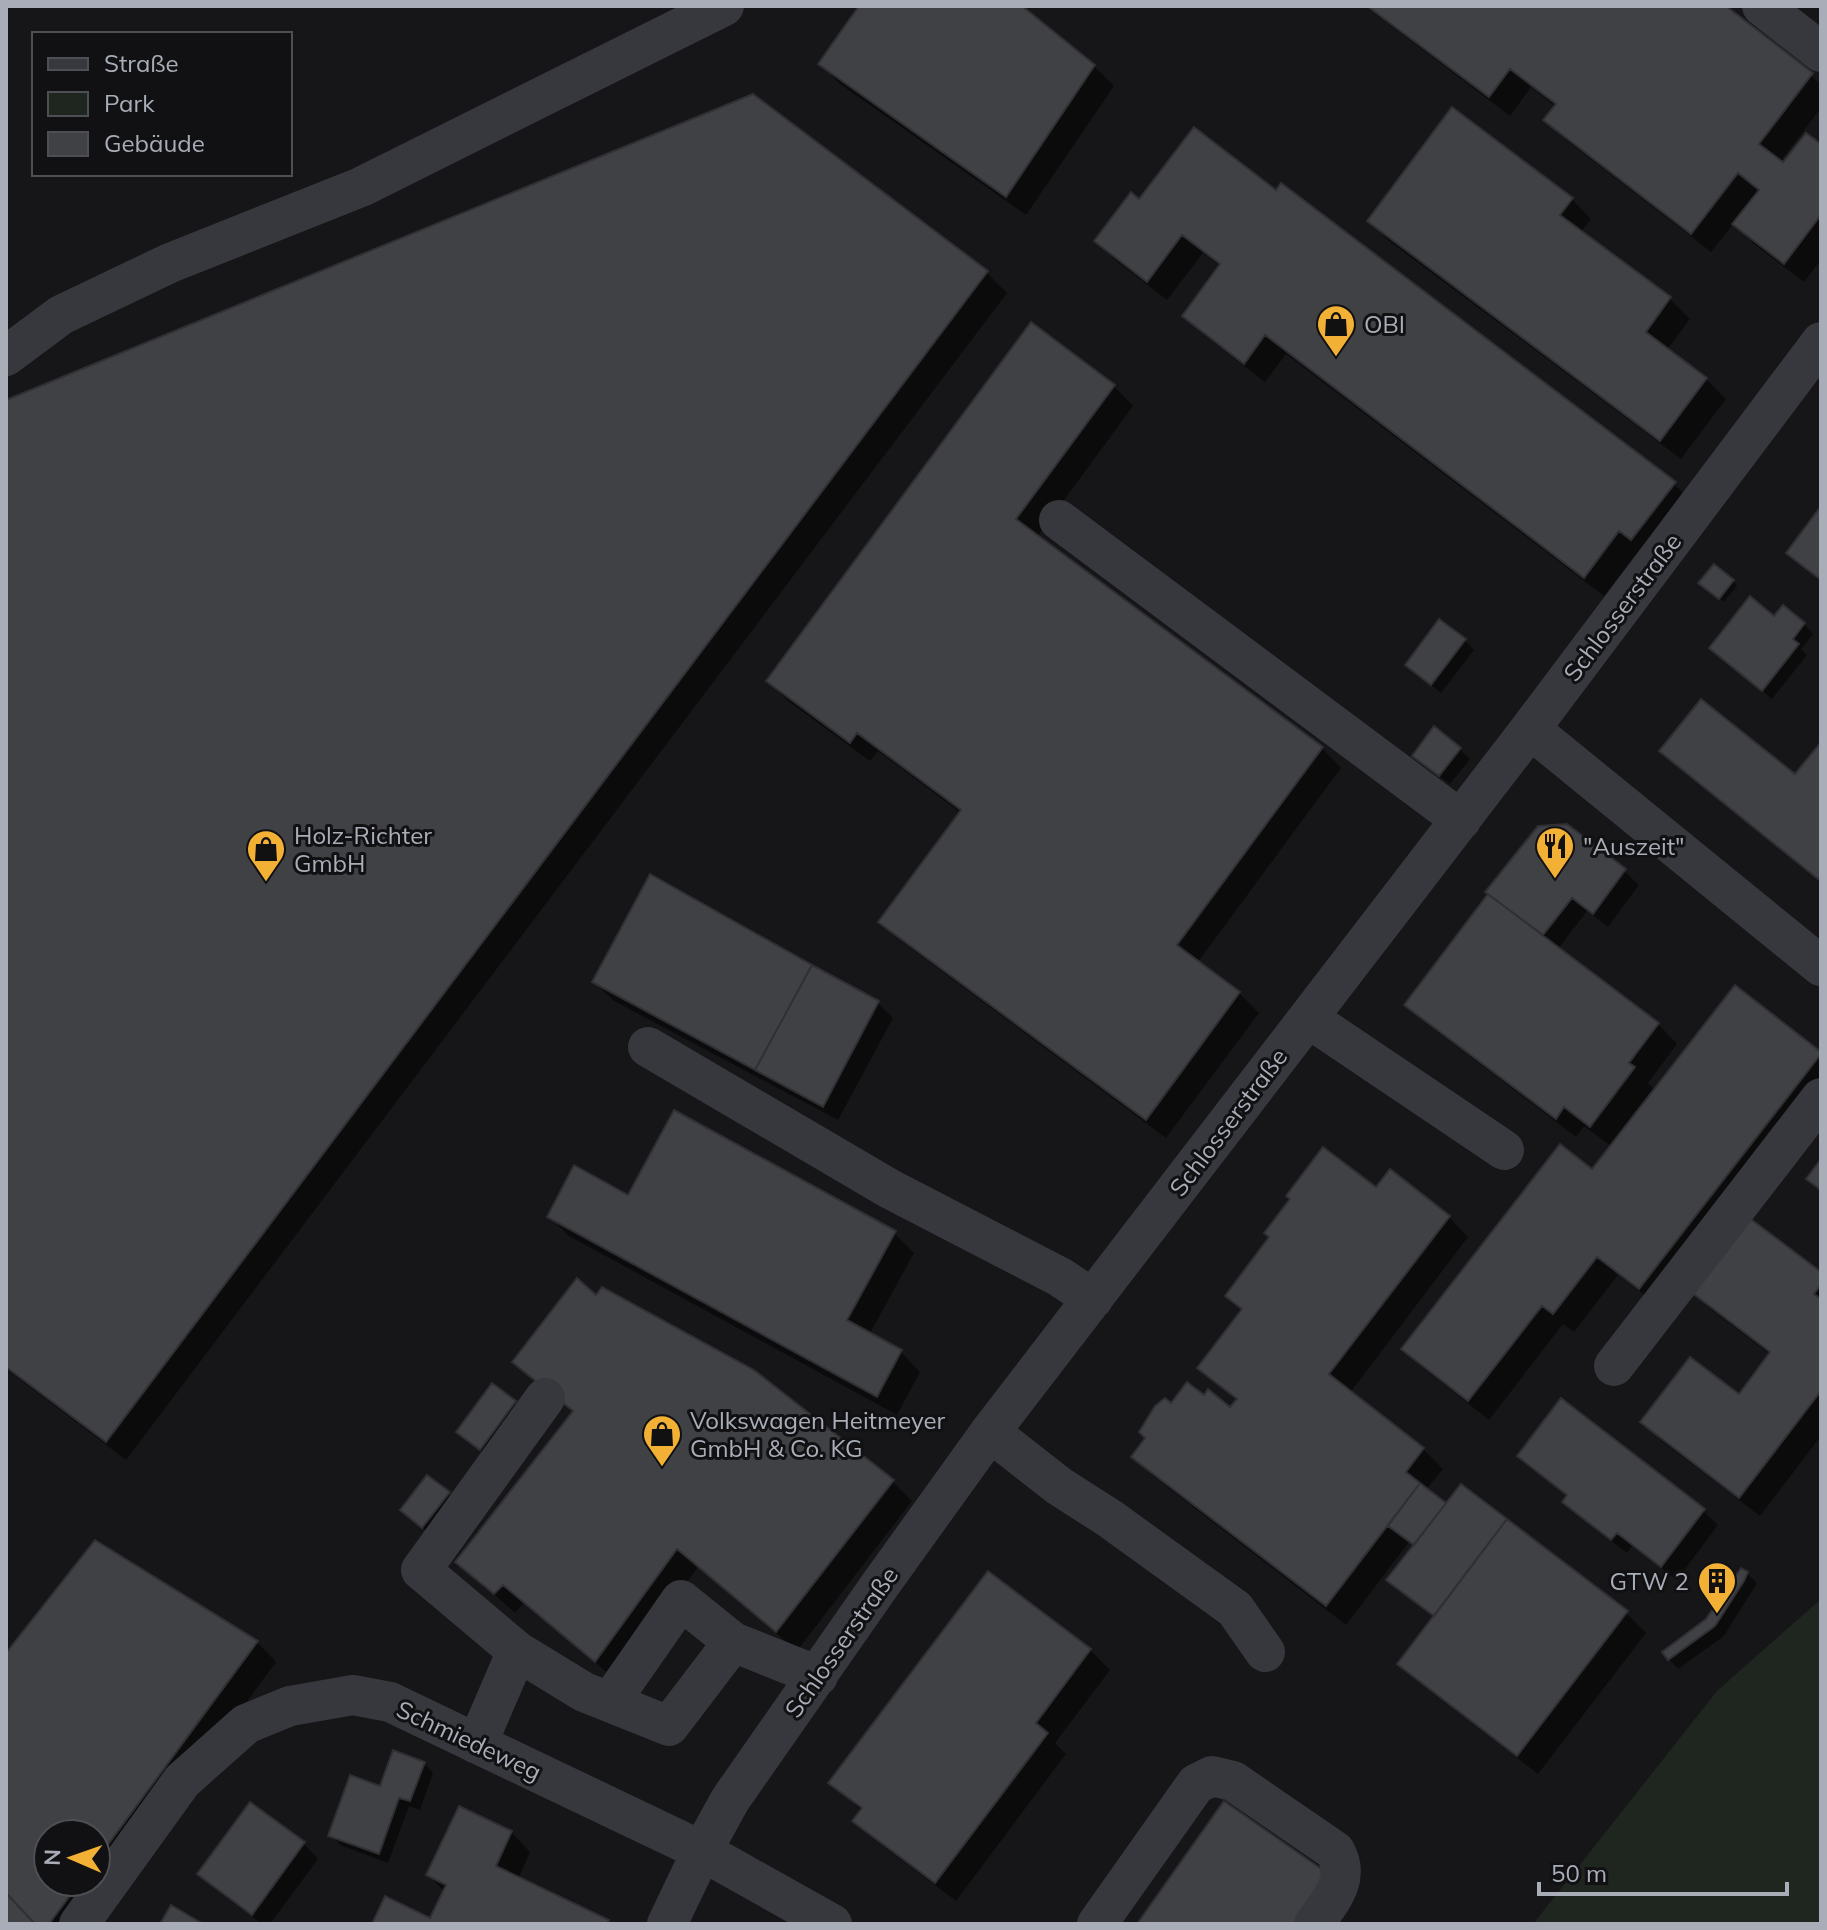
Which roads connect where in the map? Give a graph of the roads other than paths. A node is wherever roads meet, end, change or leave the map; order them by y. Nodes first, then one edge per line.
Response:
1 (724, 6) edge
2 (1762, 6) edge
3 (1821, 52) edge
4 (1820, 345) edge
5 (6, 356) edge
6 (1059, 520) dead end
7 (1530, 729) junction
8 (1461, 820) junction
9 (1821, 966) edge
10 (1308, 1018) junction
11 (648, 1047) dead end
12 (1821, 1098) edge
13 (1504, 1150) dead end
14 (1093, 1299) junction
15 (1614, 1366) dead end
16 (545, 1398) dead end
17 (990, 1432) junction
18 (733, 1642) junction
19 (517, 1651) junction
20 (1265, 1652) dead end
21 (818, 1676) junction
22 (610, 1702) junction
23 (477, 1744) junction
24 (702, 1851) junction
25 (79, 1924) edge
26 (667, 1924) edge
27 (832, 1924) edge
28 (1097, 1924) edge
29 (1314, 1924) edge

1 - 5 street
2 - 3 street
4 - 7 street, Schlosserstraße
6 - 8 street
7 - 8 street, Schlosserstraße
7 - 9 street
8 - 10 street, Schlosserstraße
10 - 13 street
10 - 14 street, Schlosserstraße
11 - 14 street
12 - 15 street
14 - 17 street, Schlosserstraße
16 - 19 street
17 - 20 street
17 - 21 street, Schlosserstraße
18 - 21 street
18 - 22 street
18 - 22 street
19 - 22 street
19 - 23 street
21 - 24 street, Schlosserstraße
23 - 24 street, Schmiedeweg
23 - 25 street, Schmiedeweg
24 - 26 street, Schlosserstraße
24 - 27 street, Schmiedeweg
28 - 29 street

